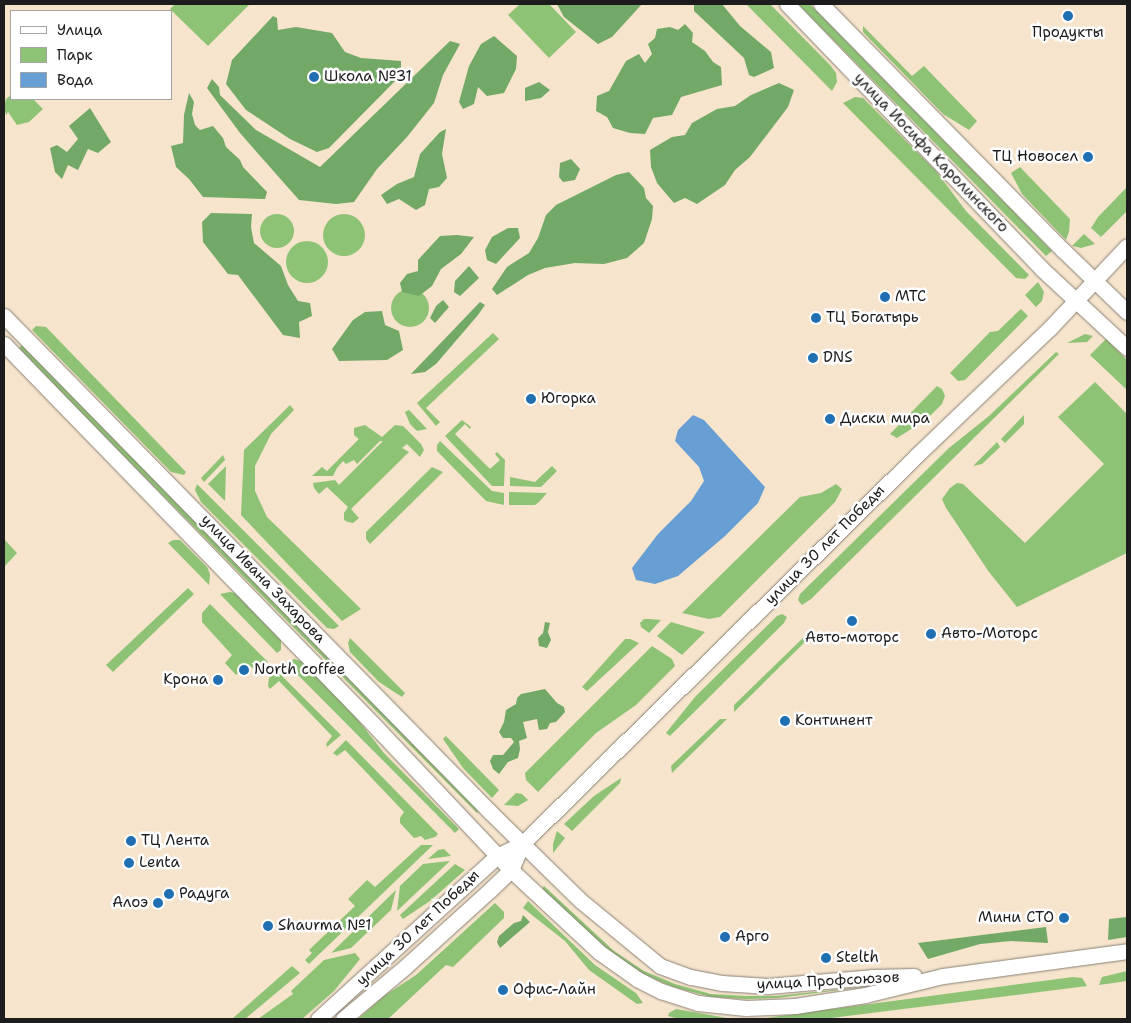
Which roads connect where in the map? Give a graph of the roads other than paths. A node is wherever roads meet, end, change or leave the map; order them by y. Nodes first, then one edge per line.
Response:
1 (787, 4) edge
2 (821, 4) edge
3 (1127, 246) edge
4 (1094, 280) junction
5 (1076, 300) junction
6 (1127, 312) edge
7 (4, 316) edge
8 (4, 344) edge
9 (1127, 348) edge
10 (522, 844) junction
11 (497, 856) junction
12 (511, 870) junction
13 (1127, 952) edge
14 (944, 976) junction
15 (318, 1019) edge
16 (343, 1019) edge

1 - 5 main road, улица Иосифа Каролинского
2 - 4 main road, улица Иосифа Каролинского
3 - 4 main road, улица 30 лет Победы
4 - 5 main road, улица 30 лет Победы
4 - 6 main road, улица Иосифа Каролинского
5 - 9 main road, улица Иосифа Каролинского
5 - 10 main road, улица 30 лет Победы
7 - 10 main road, улица Ивана Захарова
8 - 11 main road, улица Ивана Захарова
10 - 11 main road, улица 30 лет Победы
10 - 12 main road, улица 30 лет Победы
10 - 14 main road, улица Профсоюзов
11 - 12 main road, улица Ивана Захарова
11 - 15 main road, улица 30 лет Победы
12 - 14 main road, улица Профсоюзов
12 - 16 main road, улица 30 лет Победы
13 - 14 main road, улица Профсоюзов

